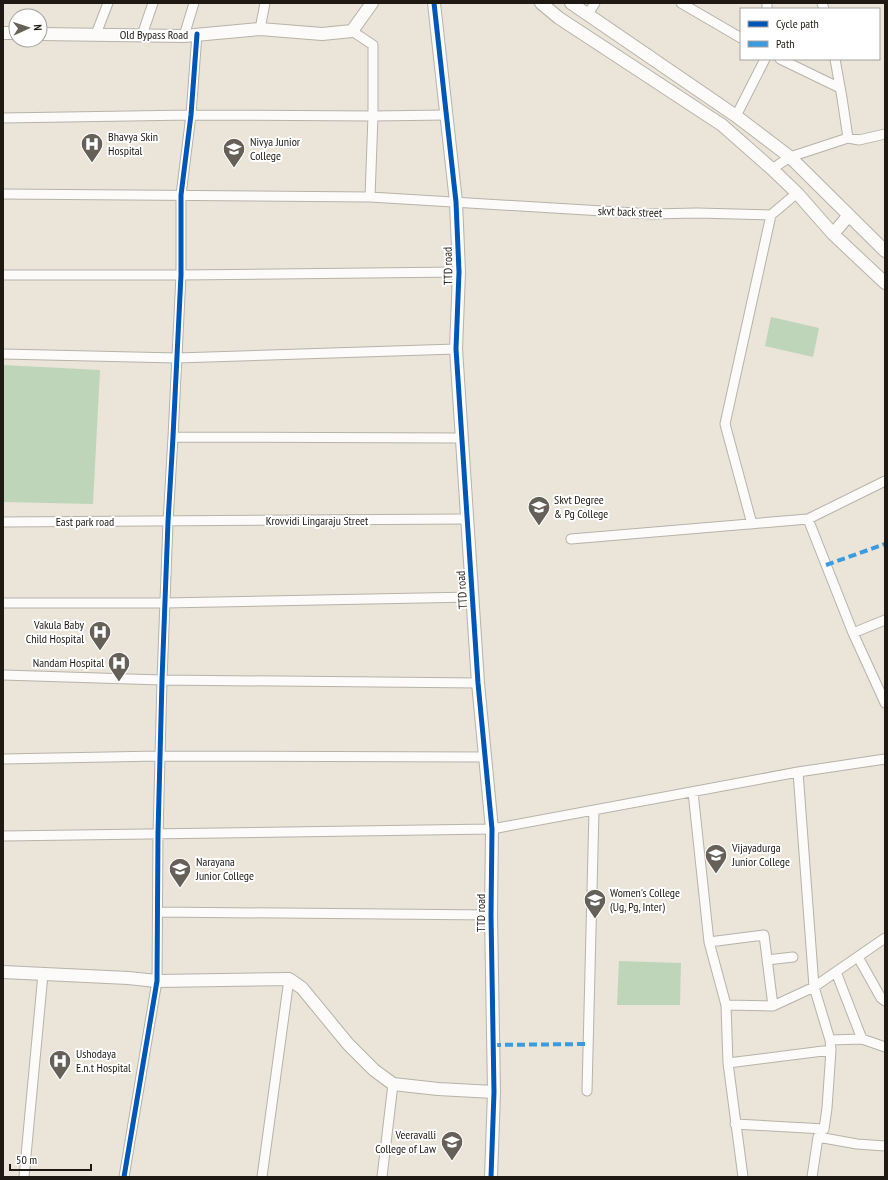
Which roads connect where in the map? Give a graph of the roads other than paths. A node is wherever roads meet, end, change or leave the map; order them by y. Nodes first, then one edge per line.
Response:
1 (108, 3) edge
2 (153, 3) edge
3 (194, 3) edge
4 (265, 3) edge
5 (372, 3) edge
6 (434, 3) edge
7 (541, 3) edge
8 (570, 3) edge
9 (595, 3) edge
10 (680, 3) edge
11 (588, 14) junction
12 (559, 18) junction
13 (260, 29) junction
14 (352, 31) junction
15 (48, 34) edge
16 (96, 34) junction
17 (197, 34) junction
18 (142, 35) junction
19 (184, 36) junction
20 (740, 37) edge
21 (764, 60) edge
22 (782, 60) edge
23 (834, 60) edge
24 (840, 88) junction
25 (191, 115) junction
26 (446, 115) junction
27 (373, 116) junction
28 (736, 116) junction
29 (3, 118) edge
30 (885, 134) edge
31 (848, 138) junction
32 (790, 157) junction
33 (772, 169) junction
34 (797, 193) junction
35 (3, 194) edge
36 (181, 195) junction
37 (370, 198) junction
38 (456, 202) junction
39 (771, 215) junction
40 (849, 215) junction
41 (833, 234) junction
42 (885, 251) edge
43 (459, 272) junction
44 (3, 275) edge
45 (181, 275) junction
46 (885, 283) edge
47 (456, 349) junction
48 (3, 354) edge
49 (177, 358) junction
50 (173, 438) junction
51 (462, 438) junction
52 (885, 481) edge
53 (466, 519) junction
54 (808, 519) junction
55 (3, 522) edge
56 (168, 522) junction
57 (752, 524) junction
58 (571, 539) dead end
59 (472, 597) junction
60 (3, 603) edge
61 (165, 604) junction
62 (885, 620) edge
63 (853, 633) junction
64 (3, 675) edge
65 (162, 680) junction
66 (478, 683) junction
67 (885, 703) edge
68 (159, 756) junction
69 (485, 757) junction
70 (3, 759) edge
71 (885, 759) edge
72 (798, 772) junction
73 (693, 792) junction
74 (594, 810) junction
75 (492, 829) junction
76 (158, 834) junction
77 (3, 836) edge
78 (158, 912) junction
79 (491, 915) junction
80 (885, 938) edge
81 (709, 942) junction
82 (793, 957) dead end
83 (858, 957) junction
84 (768, 960) junction
85 (3, 972) edge
86 (836, 972) junction
87 (43, 974) junction
88 (289, 979) junction
89 (157, 981) junction
90 (814, 987) junction
91 (885, 1001) edge
92 (726, 1005) junction
93 (773, 1006) junction
94 (862, 1039) junction
95 (830, 1040) junction
96 (885, 1047) edge
97 (831, 1050) junction
98 (728, 1064) junction
99 (393, 1084) junction
100 (587, 1091) dead end
101 (494, 1092) junction
102 (735, 1124) junction
103 (824, 1129) junction
104 (818, 1137) junction
105 (885, 1146) edge
106 (24, 1177) edge
107 (124, 1177) edge
108 (262, 1177) edge
109 (382, 1177) edge
110 (491, 1177) edge
111 (743, 1177) edge
112 (812, 1177) edge

1 - 16 street
2 - 18 street
3 - 19 street
4 - 13 street
5 - 14 street
6 - 26 street, TTD road
7 - 12 street
8 - 11 street
8 - 12 street
9 - 11 street
10 - 20 street
11 - 28 street
12 - 33 street
13 - 14 street, Old Bypass Road
13 - 17 street, Old Bypass Road
14 - 27 street
15 - 16 street, Old Bypass Road
16 - 18 street, Old Bypass Road
17 - 19 street, Old Bypass Road
17 - 25 street
18 - 19 street, Old Bypass Road
21 - 28 street
22 - 24 street
23 - 24 street
24 - 31 street
25 - 27 street
25 - 29 street
25 - 36 street
26 - 27 street
26 - 38 street, TTD road
27 - 37 street
28 - 32 street
30 - 31 street
31 - 32 street
32 - 33 street
32 - 40 street
33 - 34 street
34 - 39 street
34 - 41 street
35 - 36 street, skvt back street
36 - 37 street, skvt back street
36 - 45 street
37 - 38 street, skvt back street
38 - 39 street, skvt back street
38 - 43 street, TTD road
39 - 57 street
40 - 41 street
40 - 42 street
41 - 46 street
43 - 45 street
43 - 47 street, TTD road
44 - 45 street
45 - 49 street
47 - 49 street
47 - 51 street, TTD road
48 - 49 street
49 - 50 street
50 - 51 street
50 - 56 street
51 - 53 street, TTD road
52 - 54 street
53 - 56 street, Krovvidi Lingaraju Street
53 - 59 street, TTD road
54 - 57 street
54 - 63 street
55 - 56 street, East park road
56 - 61 street
57 - 58 street
59 - 61 street
59 - 66 street, TTD road
60 - 61 street
61 - 65 street
62 - 63 street
63 - 67 street
64 - 65 street
65 - 66 street
65 - 68 street
66 - 69 street, TTD road
68 - 69 street
68 - 70 street
68 - 76 street
69 - 75 street, TTD road
71 - 72 street
72 - 73 street
72 - 90 street
73 - 74 street
73 - 81 street
74 - 75 street
74 - 100 street
75 - 76 street
75 - 79 street, TTD road
76 - 77 street
76 - 78 street
78 - 79 street
78 - 89 street
79 - 101 street, TTD road
80 - 83 street
81 - 84 street
81 - 92 street
82 - 84 street
83 - 86 street
83 - 91 street
84 - 93 street
85 - 87 street
86 - 90 street
86 - 94 street
87 - 89 street
87 - 106 street
88 - 89 street
88 - 99 street
88 - 108 street
89 - 107 street
90 - 93 street
90 - 95 street
92 - 93 street
92 - 98 street
94 - 95 street
94 - 96 street
95 - 97 street
97 - 98 street
97 - 103 street
98 - 102 street
99 - 101 street
99 - 109 street
101 - 110 street, TTD road
102 - 103 street
102 - 111 street
103 - 104 street
104 - 105 street
104 - 112 street

